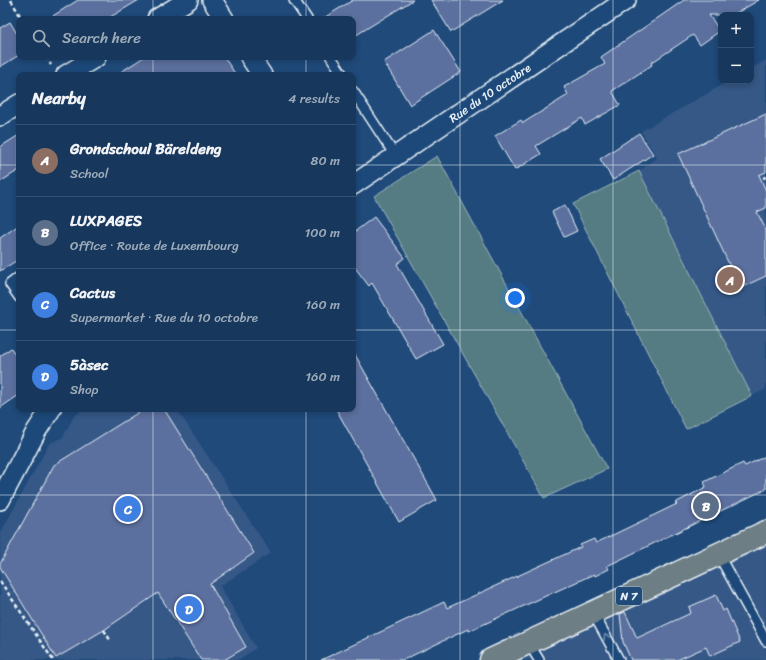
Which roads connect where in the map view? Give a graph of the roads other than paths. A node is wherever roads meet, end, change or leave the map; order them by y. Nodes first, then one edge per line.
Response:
1 (188, 0) edge
2 (212, 0) edge
3 (294, 0) edge
4 (626, 0) edge
5 (162, 16) edge
6 (222, 16) edge
7 (305, 16) edge
8 (91, 60) edge
9 (252, 60) edge
10 (333, 60) edge
11 (71, 72) edge
12 (260, 72) edge
13 (341, 72) edge
14 (356, 96) edge
15 (16, 106) edge
16 (0, 116) edge
17 (396, 157) junction
18 (356, 183) edge
19 (16, 280) edge
20 (16, 293) edge
21 (49, 412) edge
22 (0, 500) edge
23 (766, 532) edge
24 (718, 554) junction
25 (593, 613) junction
26 (766, 641) edge
27 (534, 651) edge
28 (491, 660) edge
29 (619, 660) edge

1 - 5 street
2 - 6 street
3 - 7 lane
4 - 17 street, Rue du 10 octobre
8 - 11 street
9 - 12 street
10 - 13 lane
14 - 17 lane
15 - 16 street
17 - 18 street, Rue du 10 octobre
19 - 20 lane
21 - 22 street
23 - 24 main road, N 7
24 - 25 main road, N 7
24 - 26 lane
25 - 27 main road, N 7
29 -> 25 lane
27 - 28 main road, N 7

